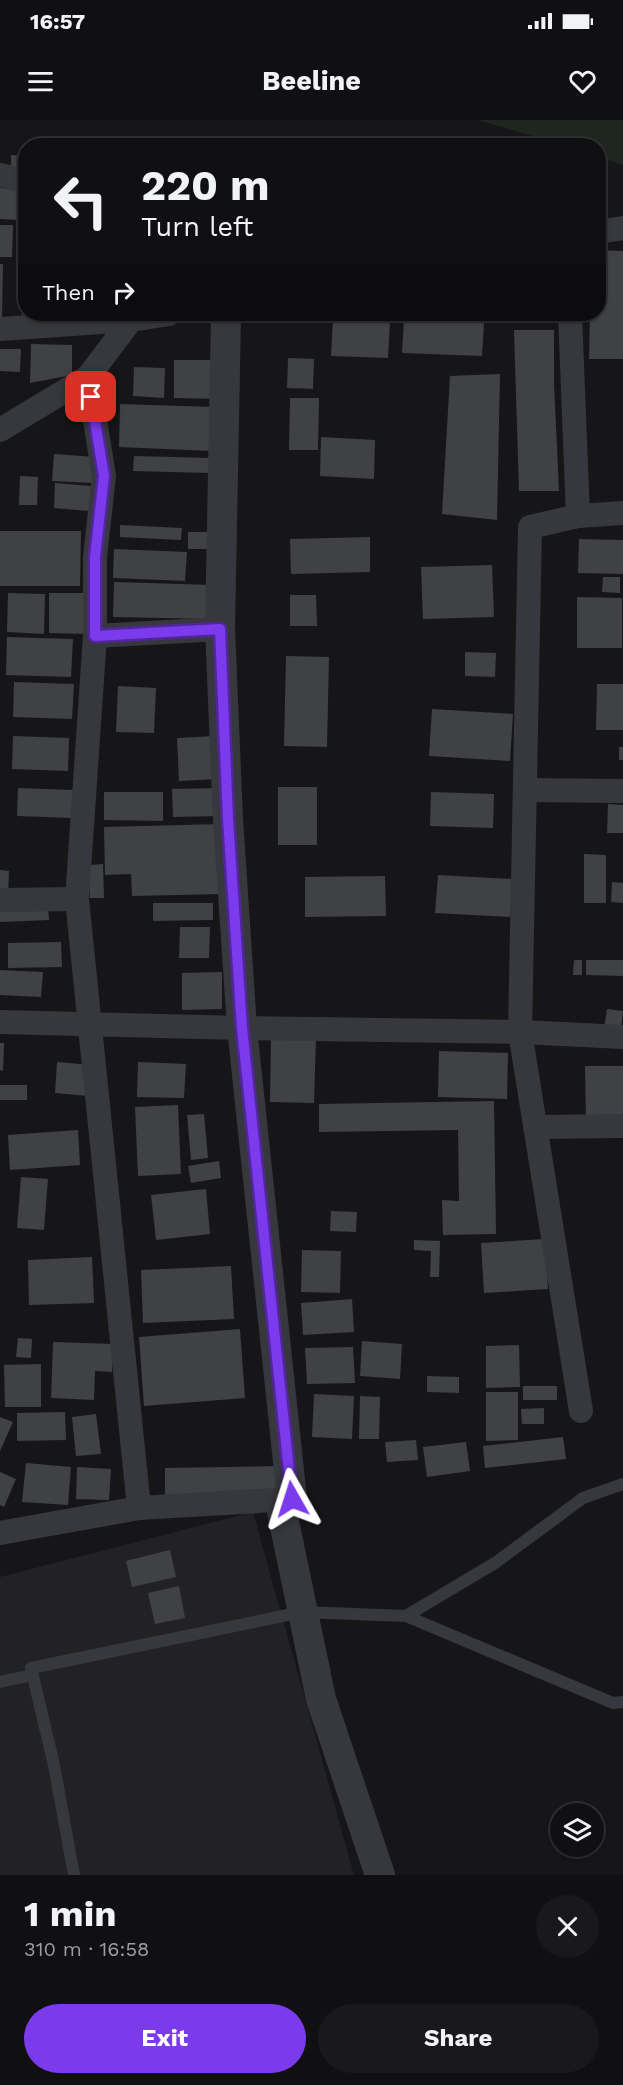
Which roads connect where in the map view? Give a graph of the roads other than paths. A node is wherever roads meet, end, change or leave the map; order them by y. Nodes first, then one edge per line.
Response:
1 (0, 175) edge
2 (18, 179) edge
3 (623, 228) edge
4 (606, 231) edge
5 (87, 321) edge
6 (128, 321) edge
7 (226, 321) edge
8 (570, 321) edge
9 (0, 329) edge
10 (88, 377) junction
11 (0, 430) edge
12 (623, 513) edge
13 (578, 516) junction
14 (220, 629) junction
15 (95, 636) junction
16 (525, 790) junction
17 (623, 791) edge
18 (77, 899) junction
19 (0, 900) edge
20 (0, 1022) edge
21 (91, 1024) junction
22 (242, 1028) junction
23 (520, 1032) junction
24 (623, 1037) edge
25 (623, 1126) edge
26 (535, 1127) junction
27 (581, 1411) dead end
28 (623, 1484) edge
29 (292, 1499) junction
30 (139, 1508) junction
31 (0, 1533) edge
32 (302, 1612) junction
33 (406, 1617) junction
34 (33, 1675) junction
35 (0, 1683) edge
36 (623, 1702) edge
37 (74, 1875) edge
38 (380, 1875) edge

1 - 2 street
3 - 4 street
5 - 9 street
6 - 10 street
7 - 14 street
8 - 13 street
10 - 11 street
10 - 15 street
12 - 13 street
13 - 16 street
14 - 15 street
14 - 22 street
15 - 18 street
16 - 17 street
16 - 23 street
18 - 19 street
18 - 21 street
20 - 21 street
21 - 22 street
21 - 30 street
22 - 23 street
22 - 29 street
23 - 24 street
23 - 26 street
25 - 26 street
26 - 27 street
28 - 33 lane
29 - 30 street
29 - 32 street
30 - 31 street
32 - 33 lane
32 - 34 lane
32 - 38 street
33 - 36 lane
34 - 35 lane
34 - 37 lane

